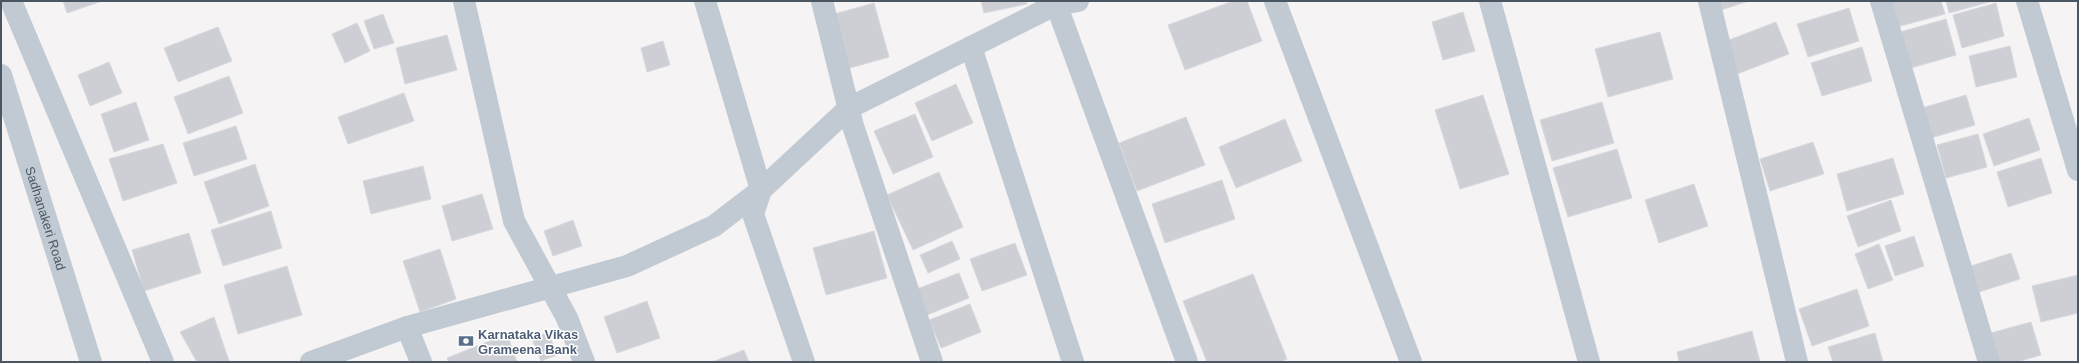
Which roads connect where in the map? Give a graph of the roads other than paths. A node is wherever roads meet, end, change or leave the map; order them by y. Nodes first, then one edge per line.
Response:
1 (11, 1) edge
2 (464, 1) edge
3 (705, 1) edge
4 (822, 1) edge
5 (1078, 1) edge
6 (1275, 1) edge
7 (1490, 1) edge
8 (1709, 1) edge
9 (1881, 1) edge
10 (2027, 1) edge
11 (1055, 3) edge
12 (971, 47) junction
13 (1, 75) edge
14 (849, 108) junction
15 (2078, 170) edge
16 (761, 190) junction
17 (550, 287) junction
18 (407, 327) junction
19 (91, 362) edge
20 (163, 362) edge
21 (311, 362) edge
22 (420, 362) edge
23 (584, 362) edge
24 (804, 362) edge
25 (932, 362) edge
26 (1073, 362) edge
27 (1187, 362) edge
28 (1410, 362) edge
29 (1589, 362) edge
30 (1797, 362) edge
31 (1989, 362) edge

1 - 20 street
2 - 17 street
3 - 16 street
4 - 14 street
5 - 11 street
6 - 28 street
7 - 29 street
8 - 30 street
9 - 31 street
10 - 15 street
11 - 12 street
11 - 27 street
12 - 14 street
12 - 26 street
13 - 19 street, Sadhanakeri Road
14 - 16 street
14 - 25 street
16 - 17 street
16 - 24 street
17 - 18 street
17 - 23 street
18 - 21 street
18 - 22 street

